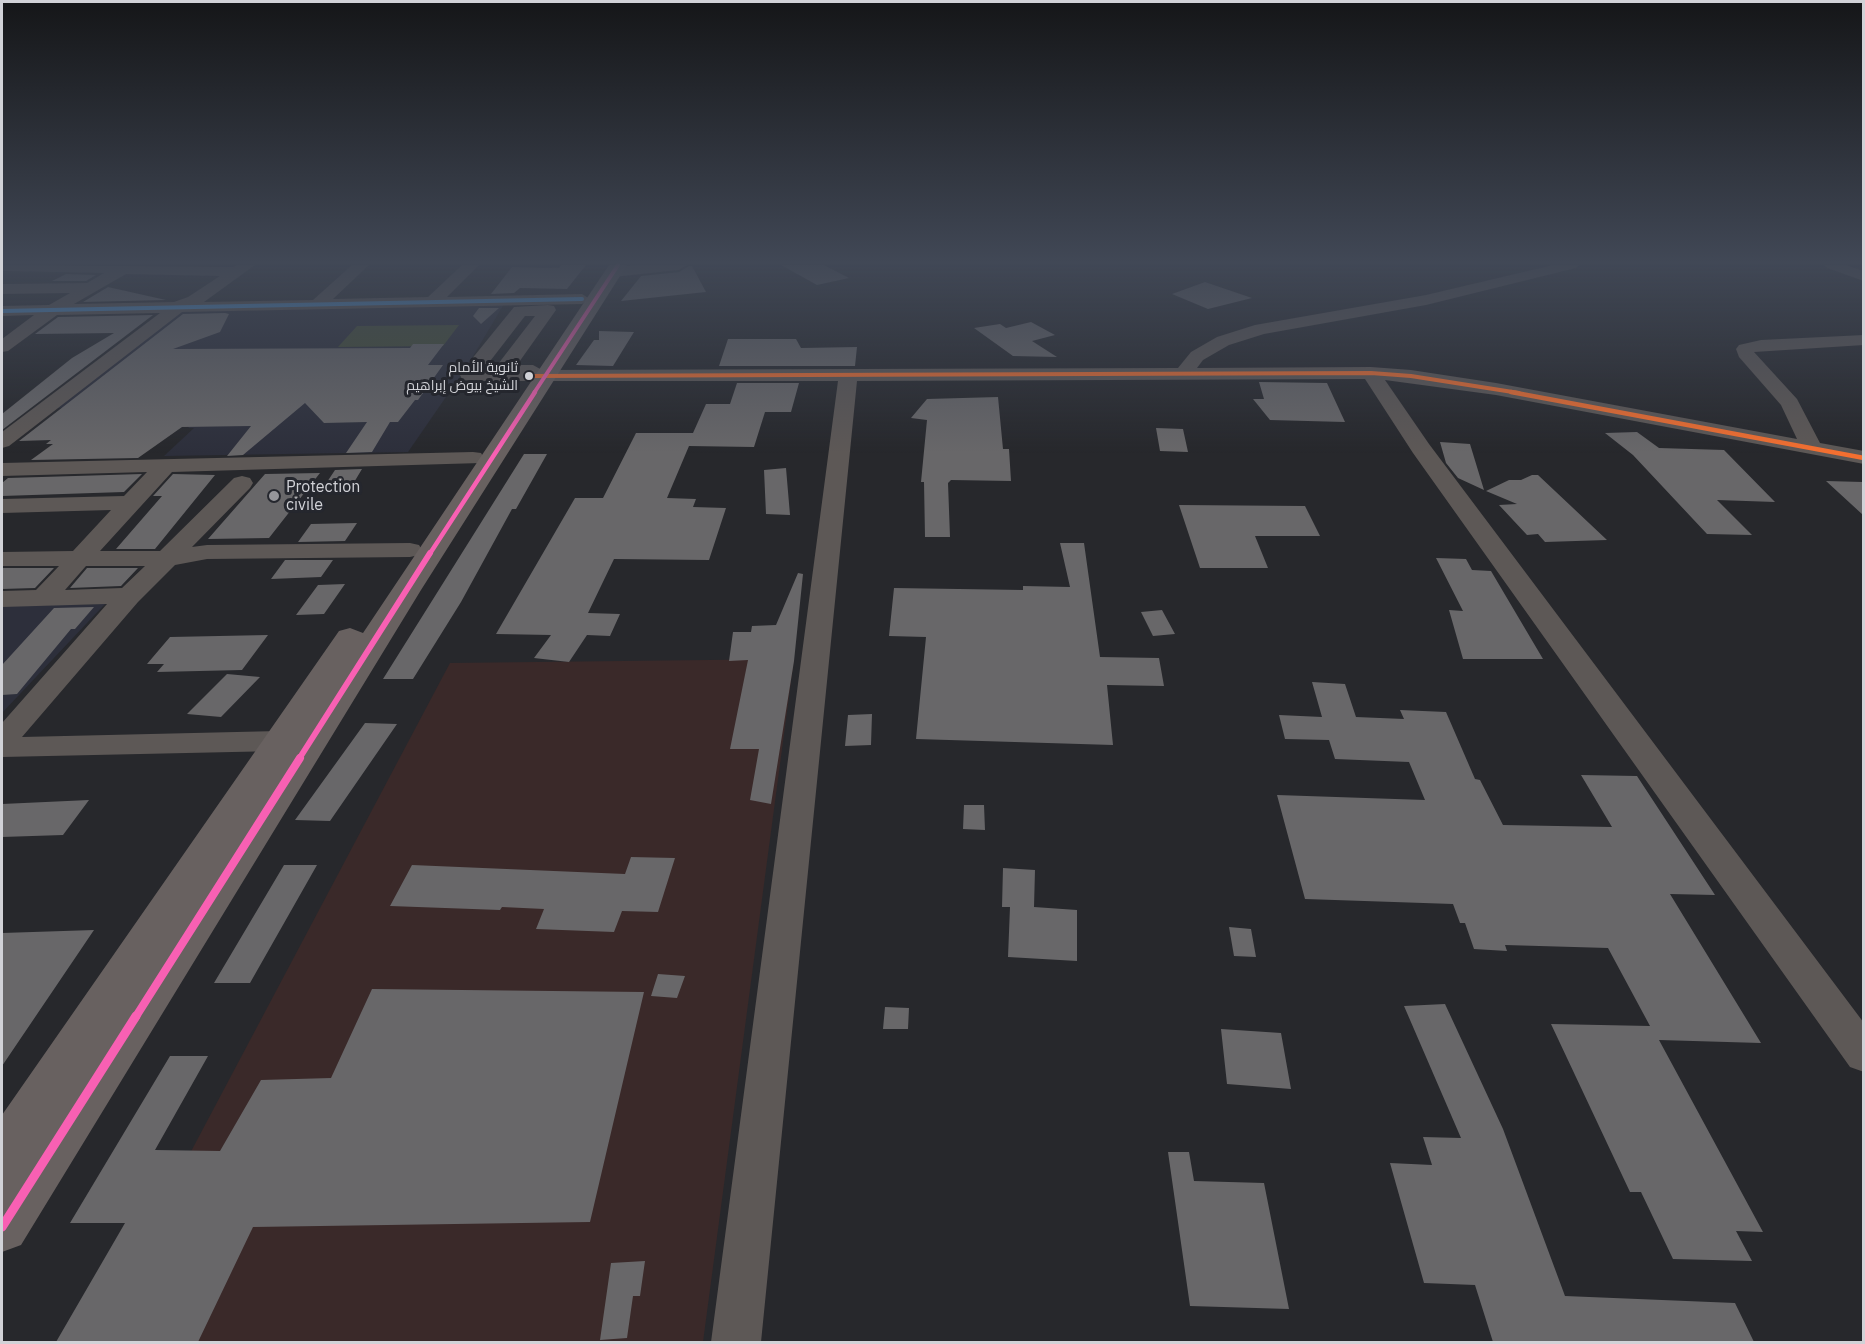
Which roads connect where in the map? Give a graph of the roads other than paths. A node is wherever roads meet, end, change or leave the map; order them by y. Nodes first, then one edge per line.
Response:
1 (28, 328) edge
2 (152, 328) edge
3 (506, 328) edge
4 (535, 328) edge
5 (564, 328) edge
6 (567, 328) edge
7 (1263, 328) edge
8 (1863, 340) edge
9 (2, 347) edge
10 (1371, 373) junction
11 (534, 374) junction
12 (1183, 374) junction
13 (848, 376) junction
14 (2, 442) edge
15 (1811, 447) junction
16 (473, 458) junction
17 (1863, 458) edge
18 (166, 465) junction
19 (2, 469) edge
20 (242, 483) dead end
21 (131, 503) junction
22 (4, 508) edge
23 (410, 550) junction
24 (169, 558) junction
25 (2, 559) edge
26 (78, 559) junction
27 (129, 596) junction
28 (43, 598) junction
29 (2, 599) edge
30 (2, 741) edge
31 (279, 741) junction
32 (2, 747) edge
33 (1863, 1055) edge
34 (2, 1157) edge
35 (2, 1227) edge
36 (736, 1342) edge

1 - 9 street
2 - 14 street
3 - 11 street
4 - 11 street
5 - 11 main road
6 - 11 main road
7 - 12 street
8 - 15 street
10 - 12 street
10 - 15 street
10 - 33 street
11 - 13 street
11 - 16 main road
11 - 35 main road
12 - 13 street
13 - 36 street
15 - 17 street
16 - 18 street
16 - 23 main road
18 - 19 street
18 - 21 street
20 - 24 street
21 - 22 street
21 - 26 street
23 - 24 street
23 - 31 main road
24 - 26 street
24 - 27 street
25 - 26 street
26 - 28 street
27 - 28 street
27 - 30 street
28 - 29 street
31 - 32 street
31 - 34 main road

